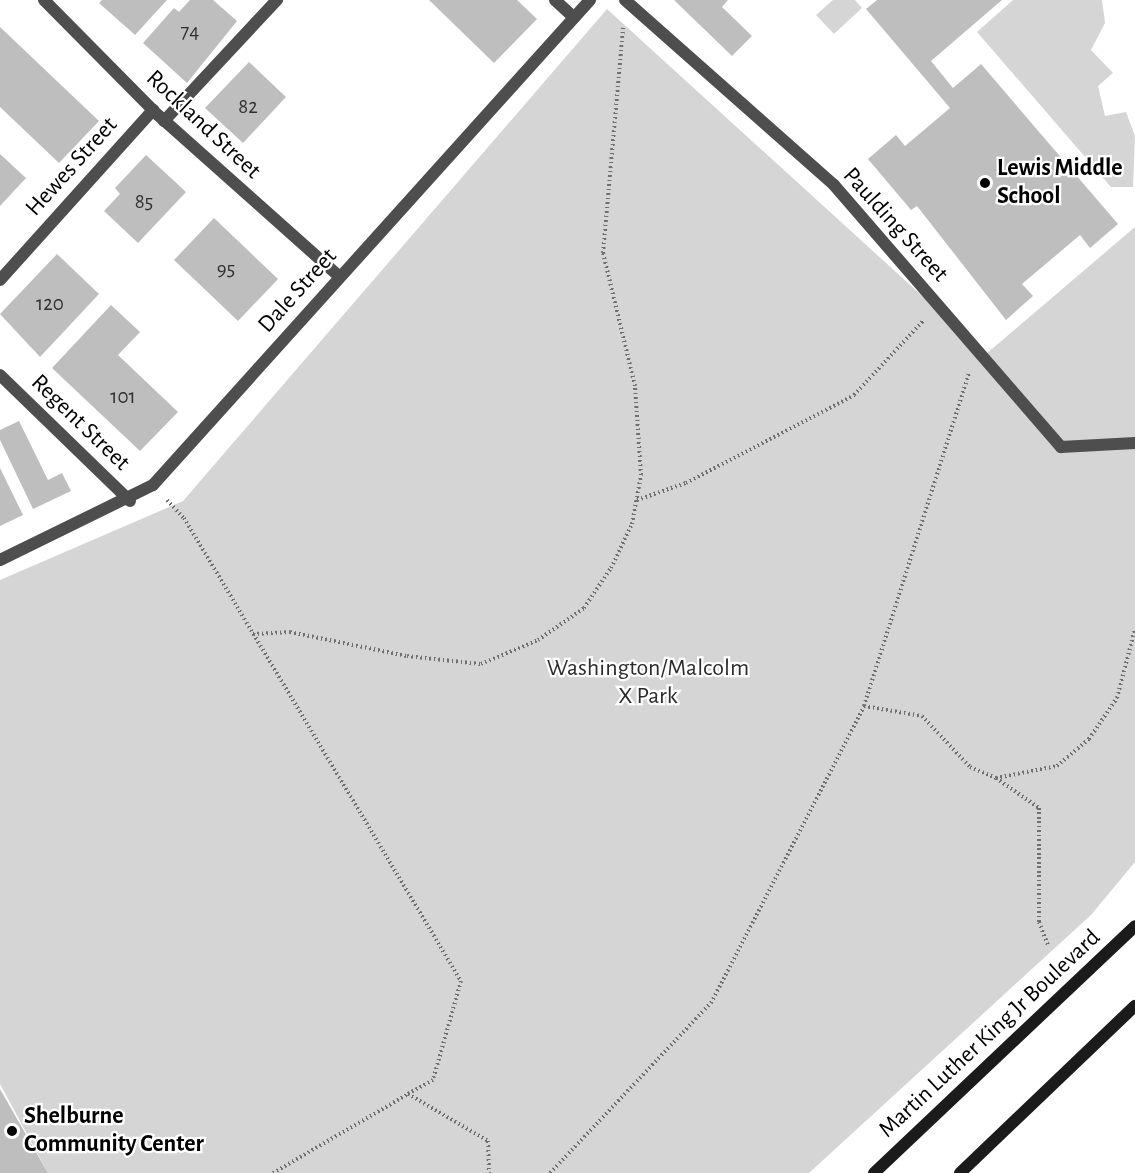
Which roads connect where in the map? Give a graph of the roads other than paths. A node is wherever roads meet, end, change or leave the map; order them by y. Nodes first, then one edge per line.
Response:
1 (44, 0) edge
2 (277, 0) edge
3 (555, 0) edge
4 (591, 0) edge
5 (624, 0) edge
6 (574, 18) junction
7 (153, 110) junction
8 (164, 121) junction
9 (339, 276) junction
10 (0, 280) edge
11 (0, 375) edge
12 (1135, 443) edge
13 (130, 501) junction
14 (0, 560) edge
15 (1135, 926) edge
16 (1135, 1006) edge
17 (874, 1173) edge
18 (960, 1173) edge

1 - 7 street, Rockland Street
2 - 8 street
3 - 6 street
4 - 6 street, Dale Street
5 - 12 street, Paulding Street
6 - 9 street, Dale Street
7 - 8 street, Rockland Street
7 - 10 street, Hewes Street
8 - 9 street, Rockland Street
9 - 13 street, Dale Street
11 - 13 street, Regent Street
13 - 14 street, Dale Street
15 - 17 main road, Martin Luther King Jr Boulevard
16 - 18 main road

